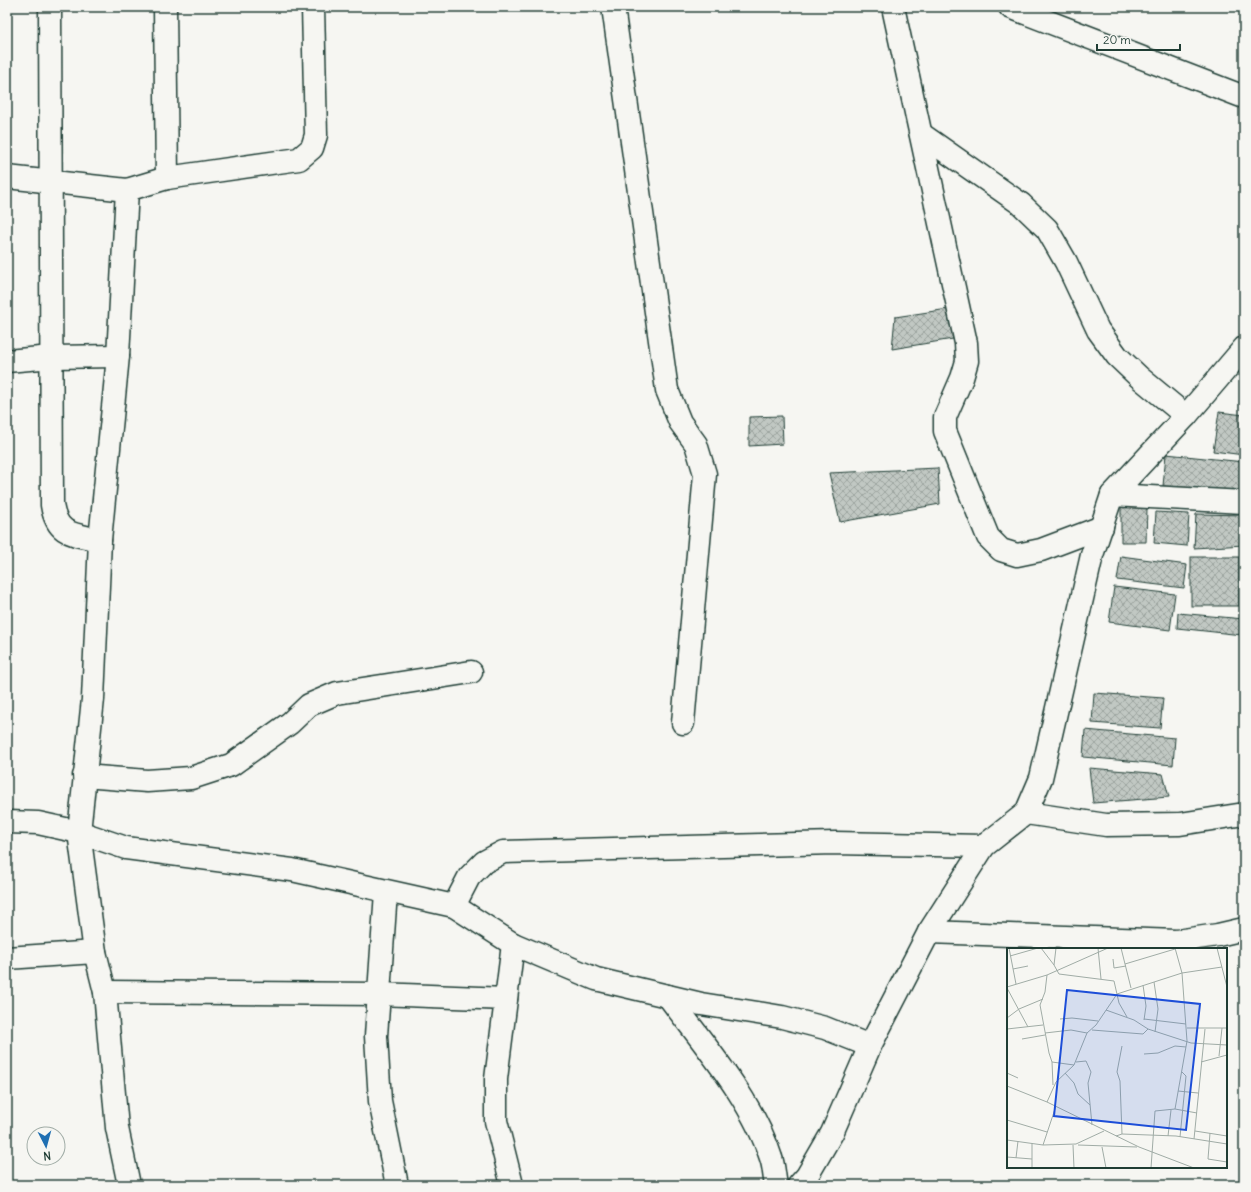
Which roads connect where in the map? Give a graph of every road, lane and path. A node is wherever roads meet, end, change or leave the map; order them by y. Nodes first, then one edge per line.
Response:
1 (50, 7) edge
2 (165, 7) edge
3 (313, 7) edge
4 (613, 7) edge
5 (893, 7) edge
6 (1010, 7) edge
7 (1243, 92) edge
8 (921, 134) junction
9 (7, 177) edge
10 (167, 178) junction
11 (51, 181) junction
12 (127, 190) junction
13 (1244, 348) edge
14 (52, 356) junction
15 (118, 356) junction
16 (7, 361) edge
17 (1186, 416) junction
18 (1112, 495) junction
19 (1244, 502) edge
20 (1102, 526) junction
21 (100, 540) junction
22 (471, 672) dead end
23 (683, 723) dead end
24 (84, 776) junction
25 (1026, 814) junction
26 (1244, 814) edge
27 (7, 822) edge
28 (79, 832) junction
29 (984, 846) junction
30 (386, 892) junction
31 (454, 906) junction
32 (1244, 929) edge
33 (929, 932) junction
34 (513, 944) junction
35 (95, 952) junction
36 (7, 958) edge
37 (106, 992) junction
38 (378, 994) junction
39 (668, 996) junction
40 (506, 999) junction
41 (870, 1046) junction
42 (130, 1185) edge
43 (397, 1185) edge
44 (512, 1185) edge
45 (776, 1185) edge
46 (799, 1185) edge

1 - 11 street
2 - 10 street
3 - 10 street
4 - 23 street
5 - 8 street
6 - 7 street
8 - 17 street
8 - 20 street
9 - 11 street
10 - 12 street
11 - 12 street
11 - 14 street
12 - 15 street
13 - 17 street
14 - 15 street
14 - 16 street
14 - 21 street
15 - 21 street
17 - 18 street
18 - 19 street
18 - 20 street
20 - 25 street
21 - 24 street
22 - 24 street
24 - 28 street
25 - 26 street
25 - 29 street
27 - 28 street
28 - 30 street
28 - 35 street
29 - 31 street
29 - 33 street
30 - 31 street
30 - 38 street
31 - 34 street
32 - 33 street
33 - 41 street
34 - 39 street
34 - 40 street
35 - 36 street
35 - 37 street
37 - 38 street
37 - 42 street
38 - 40 street
38 - 43 street
39 - 41 street
39 - 45 street
40 - 44 street
41 - 46 street

